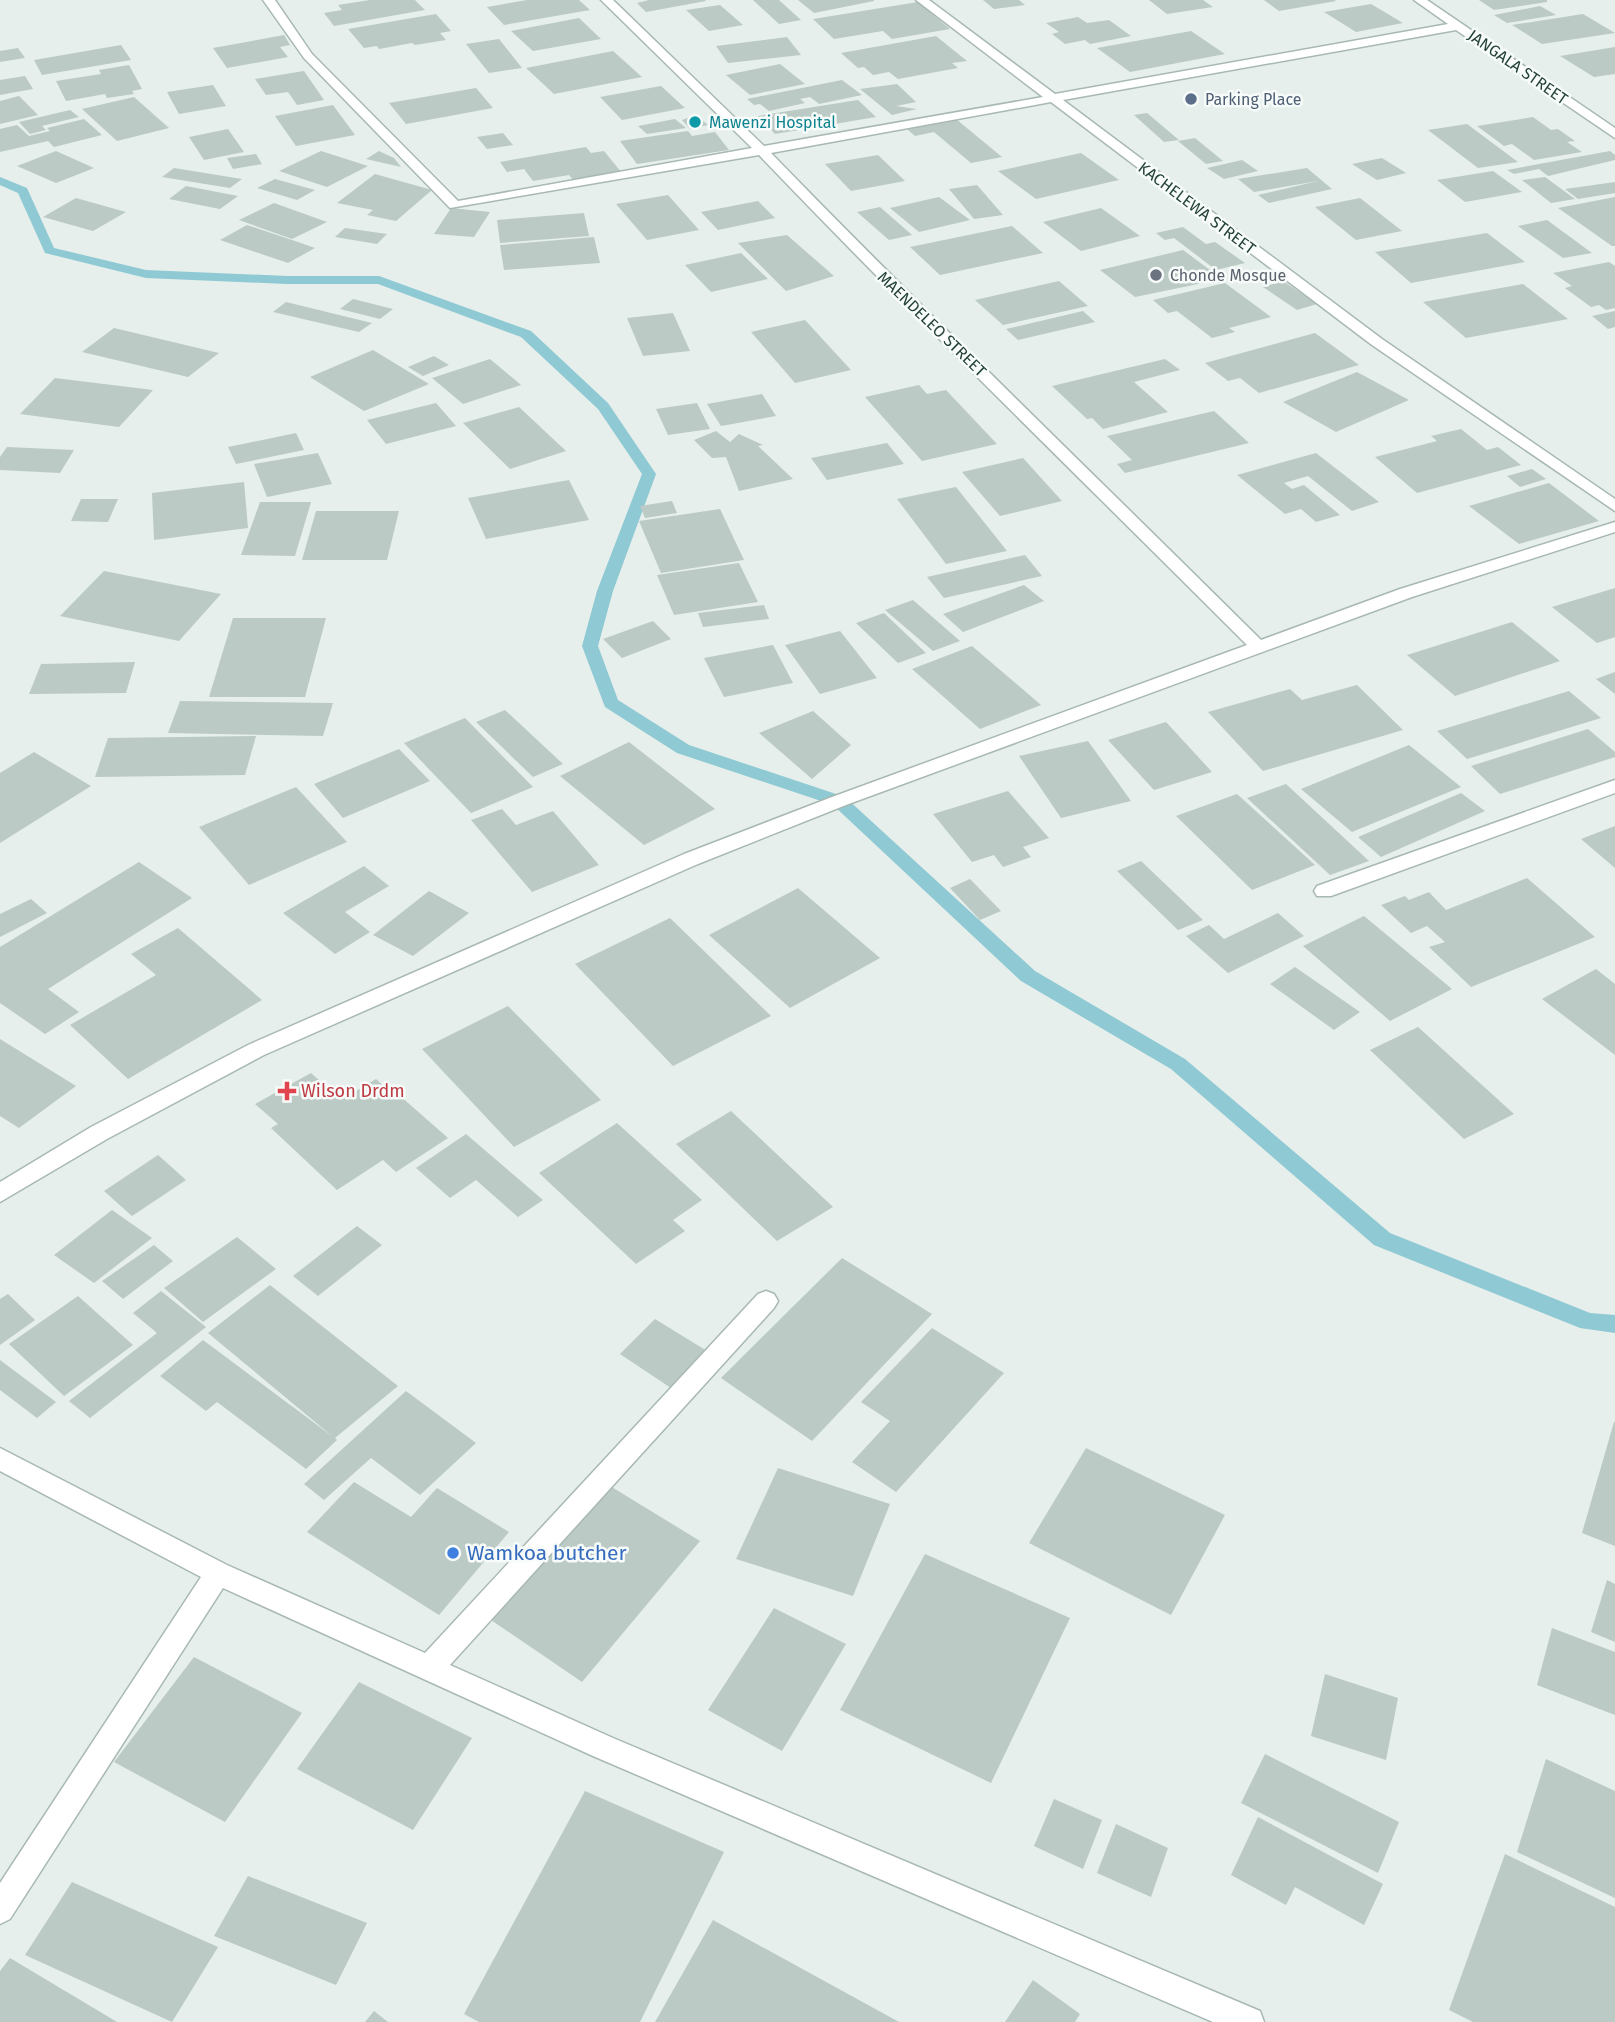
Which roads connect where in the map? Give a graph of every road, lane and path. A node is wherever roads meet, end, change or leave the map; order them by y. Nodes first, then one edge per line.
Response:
1 (269, 0) edge
2 (607, 0) edge
3 (922, 0) edge
4 (1420, 0) edge
5 (1460, 26) junction
6 (1050, 98) junction
7 (1615, 134) edge
8 (763, 152) junction
9 (1615, 506) edge
10 (1615, 527) edge
11 (1258, 647) junction
12 (1615, 786) edge
13 (1324, 891) dead end
14 (0, 1193) edge
15 (766, 1301) dead end
16 (0, 1459) edge
17 (218, 1573) junction
18 (429, 1668) junction
19 (0, 1909) edge
20 (1249, 2022) edge

1 - 8 street
2 - 8 street, MAENDELEO STREET
3 - 6 street, KACHELEWA STREET
4 - 5 street, JANGALA STREET
5 - 6 street
5 - 7 street, JANGALA STREET
6 - 8 street
6 - 9 street, KACHELEWA STREET
8 - 11 street, MAENDELEO STREET
10 - 11 street
11 - 14 street
12 - 13 street
15 - 18 street
16 - 17 street
17 - 18 street
17 - 19 street
18 - 20 street

